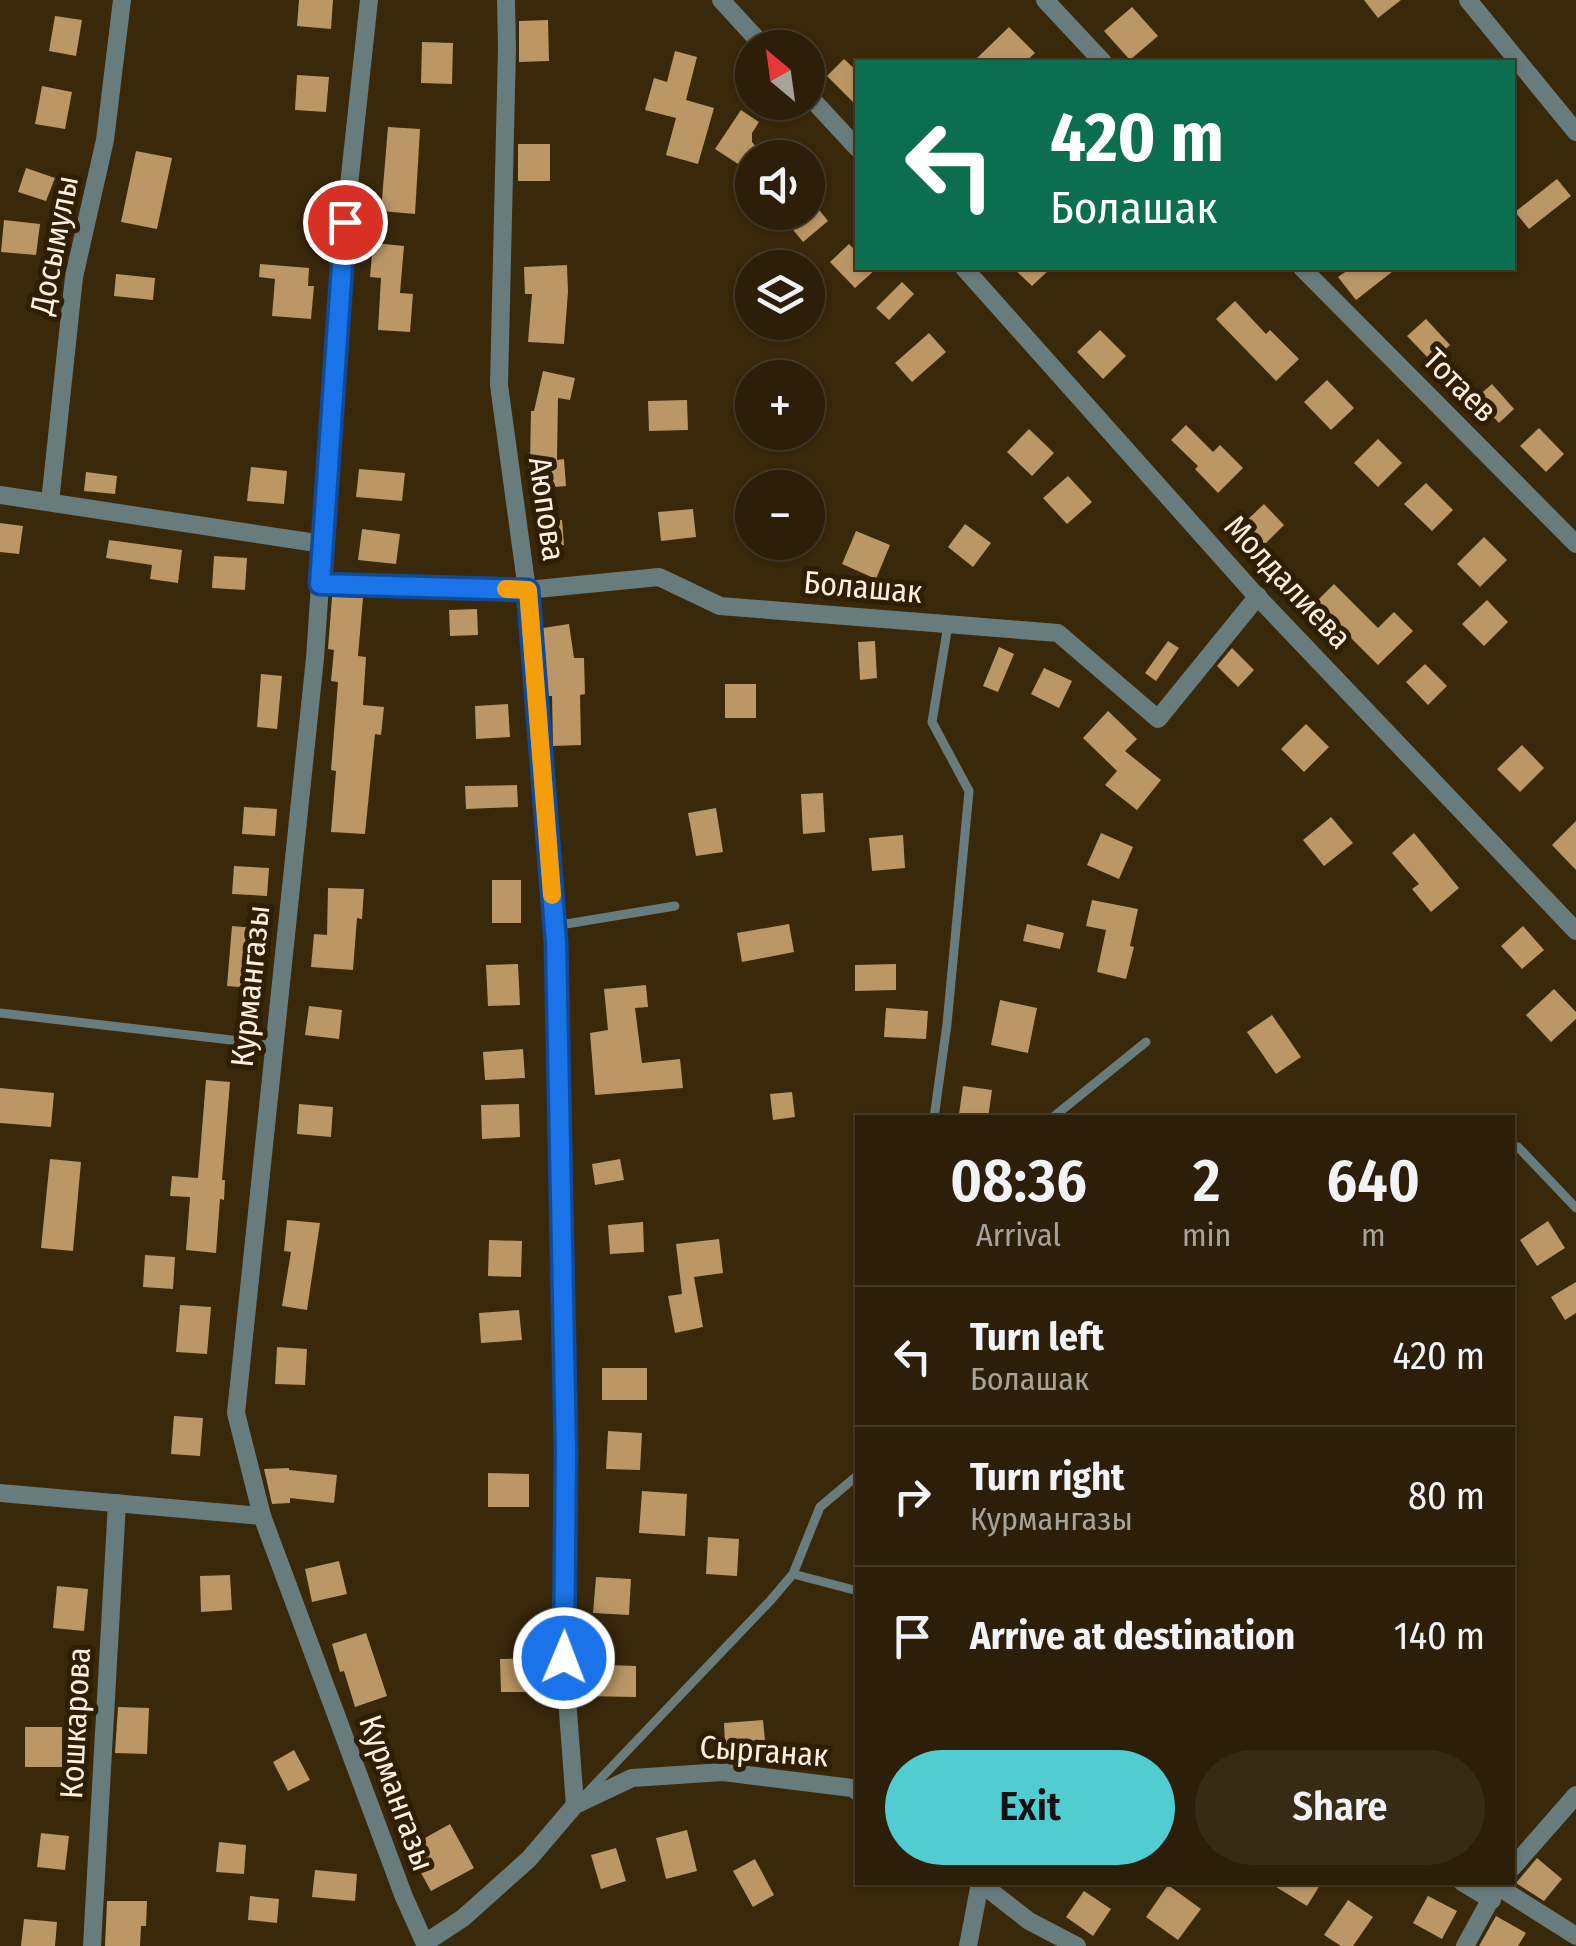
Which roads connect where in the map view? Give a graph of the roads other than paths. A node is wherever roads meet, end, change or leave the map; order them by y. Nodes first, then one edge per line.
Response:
1 (122, 0) edge
2 (370, 0) edge
3 (506, 0) edge
4 (722, 0) edge
5 (1044, 0) edge
6 (1468, 0) edge
7 (749, 30) edge
8 (1101, 60) edge
9 (825, 113) edge
10 (1576, 132) edge
11 (855, 147) edge
12 (966, 270) edge
13 (1304, 270) edge
14 (0, 495) edge
15 (50, 502) junction
16 (323, 544) junction
17 (1576, 544) edge
18 (320, 584) junction
19 (528, 590) junction
20 (1258, 596) junction
21 (948, 624) junction
22 (676, 906) dead end
23 (554, 926) junction
24 (1576, 931) edge
25 (0, 1013) edge
26 (1146, 1042) dead end
27 (274, 1044) junction
28 (934, 1115) edge
29 (1056, 1115) edge
30 (1518, 1147) dead end
31 (1576, 1208) edge
32 (855, 1478) edge
33 (0, 1493) edge
34 (117, 1503) junction
35 (262, 1516) junction
36 (793, 1574) junction
37 (855, 1589) edge
38 (855, 1790) edge
39 (1576, 1795) edge
40 (575, 1805) junction
41 (1515, 1865) edge
42 (979, 1885) edge
43 (982, 1885) edge
44 (1496, 1890) edge
45 (1576, 1936) edge
46 (425, 1944) edge
47 (92, 1946) edge
48 (968, 1946) edge
49 (1077, 1946) edge
50 (1464, 1946) edge

1 - 15 street, Досымулы
2 - 16 street, Курмангазы
3 - 19 street, Аюпова
4 - 7 street
5 - 8 street
6 - 10 street
9 - 11 street
12 - 20 street, Молдалиева
13 - 17 street, Тотаев
14 - 15 street
15 - 16 street
16 - 18 street, Курмангазы
18 - 19 street, Болашак
18 - 27 street, Курмангазы
19 - 21 street, Болашак
19 - 23 street, Аюпова
20 - 21 street, Болашак
20 - 24 street, Молдалиева
21 - 28 lane
22 - 23 lane
23 - 40 street, Аюпова
25 - 27 lane
26 - 29 lane
27 - 35 street, Курмангазы
30 - 31 lane
32 - 36 lane
33 - 34 street
34 - 35 street
34 - 47 street, Кошкарова
35 - 46 street, Курмангазы
36 - 37 lane
36 - 40 lane
38 - 40 street, Сырганак
39 - 41 street
40 - 46 street, Сырганак
42 - 48 street
43 - 49 street
44 - 45 street
44 - 50 street

